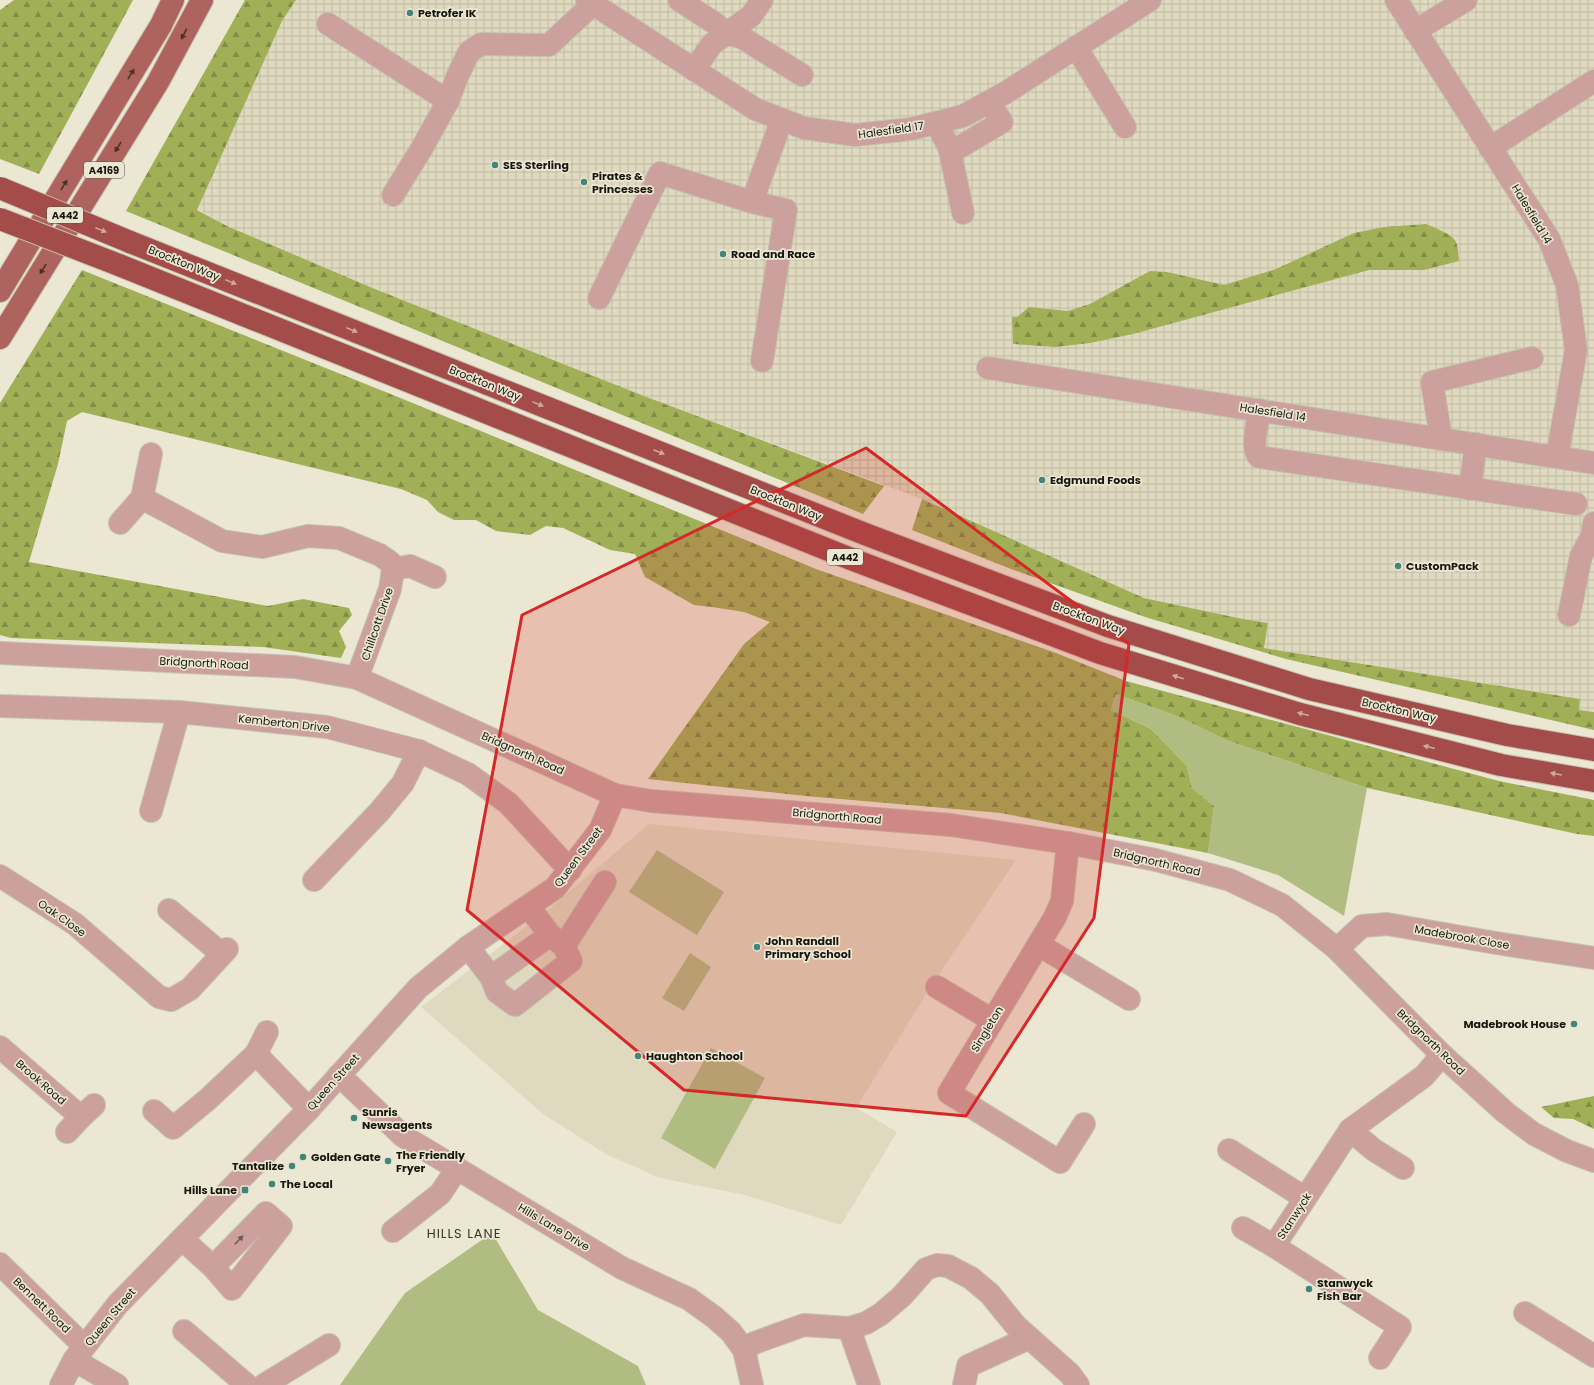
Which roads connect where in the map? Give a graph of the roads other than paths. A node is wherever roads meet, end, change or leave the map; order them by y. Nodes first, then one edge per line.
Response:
1 (173, 0) edge
2 (202, 0) edge
3 (679, 0) edge
4 (762, 0) edge
5 (1150, 0) edge
6 (1396, 0) edge
7 (1466, 0) edge
8 (590, 2) edge
9 (328, 24) dead end
10 (1415, 31) junction
11 (726, 34) junction
12 (1076, 47) junction
13 (694, 70) junction
14 (802, 75) dead end
15 (1594, 81) edge
16 (448, 101) junction
17 (989, 102) junction
18 (782, 119) junction
19 (936, 123) junction
20 (1125, 127) dead end
21 (949, 147) junction
22 (1490, 148) junction
23 (0, 188) edge
24 (393, 195) dead end
25 (752, 202) junction
26 (963, 213) dead end
27 (0, 219) edge
28 (0, 291) edge
29 (599, 298) dead end
30 (0, 338) edge
31 (1532, 358) dead end
32 (762, 361) dead end
33 (988, 368) dead end
34 (1260, 410) junction
35 (1441, 439) junction
36 (1476, 444) junction
37 (151, 454) dead end
38 (1557, 457) junction
39 (1594, 463) edge
40 (1470, 488) junction
41 (142, 498) junction
42 (1576, 504) dead end
43 (120, 522) dead end
44 (1594, 523) edge
45 (393, 569) junction
46 (435, 577) dead end
47 (1569, 615) dead end
48 (8, 654) edge
49 (358, 678) junction
50 (0, 706) edge
51 (179, 712) junction
52 (1594, 750) edge
53 (419, 751) junction
54 (1594, 781) edge
55 (615, 795) junction
56 (154, 800) dead end
57 (1068, 843) junction
58 (570, 870) junction
59 (0, 876) edge
60 (314, 880) dead end
61 (605, 882) dead end
62 (529, 907) junction
63 (169, 910) dead end
64 (557, 941) junction
65 (1039, 945) junction
66 (468, 947) junction
67 (1337, 949) junction
68 (1594, 958) edge
69 (491, 977) junction
70 (937, 987) dead end
71 (1128, 999) dead end
72 (992, 1020) junction
73 (267, 1032) dead end
74 (0, 1047) edge
75 (256, 1054) junction
76 (1442, 1055) junction
77 (339, 1075) junction
78 (309, 1109) junction
79 (154, 1111) dead end
80 (81, 1118) dead end
81 (1084, 1124) dead end
82 (1350, 1130) junction
83 (1229, 1150) dead end
84 (1594, 1161) edge
85 (1403, 1168) dead end
86 (457, 1169) junction
87 (1306, 1198) junction
88 (1243, 1228) dead end
89 (393, 1231) dead end
90 (182, 1239) junction
91 (1274, 1246) junction
92 (0, 1264) edge
93 (213, 1268) junction
94 (1525, 1313) dead end
95 (849, 1328) junction
96 (184, 1331) dead end
97 (1029, 1338) junction
98 (329, 1345) dead end
99 (744, 1350) junction
100 (79, 1353) junction
101 (1594, 1356) edge
102 (1380, 1358) dead end
103 (61, 1385) edge
104 (117, 1385) edge
105 (248, 1385) edge
106 (264, 1385) edge
107 (752, 1385) edge
108 (869, 1385) edge
109 (964, 1385) edge
110 (1078, 1385) edge

28 -> 1 main road, A4169
2 -> 30 main road, A4169
3 - 11 street
4 - 11 street
5 - 12 street, Halesfield 17
6 - 10 street, Halesfield 14
7 - 10 street
8 - 13 street, Halesfield 17
8 - 16 street
9 - 16 street
10 - 22 street, Halesfield 14
11 - 13 street
11 - 14 street
12 - 17 street, Halesfield 17
12 - 20 street
13 - 18 street, Halesfield 17
15 - 22 street
16 - 24 street
17 - 19 street, Halesfield 17
17 - 21 street
18 - 19 street, Halesfield 17
18 - 25 street
19 - 21 street
21 - 26 street
22 - 38 street, Halesfield 14
23 -> 52 highway, Brockton Way / A442, bridge
25 - 29 street
25 - 32 street
54 -> 27 highway, A442, bridge
31 - 35 street
33 - 34 street, Halesfield 14
34 - 35 street, Halesfield 14
34 - 40 street
35 - 36 street, Halesfield 14
36 - 38 street, Halesfield 14
36 - 40 street
37 - 41 street
38 - 39 street, Halesfield 14
40 - 42 street
41 - 43 street
41 - 45 street
44 - 47 street
45 - 46 street
45 - 49 street, Chillcott Drive
48 - 49 street, Bridgnorth Road
49 - 55 street, Bridgnorth Road
50 - 51 street, Kemberton Drive
51 - 53 street, Kemberton Drive
51 - 56 street
53 - 58 street, Kemberton Drive
53 - 60 street
55 - 57 street, Bridgnorth Road
55 - 58 street, Queen Street
57 - 65 street, Singleton
57 - 67 street, Bridgnorth Road
58 - 62 street, Queen Street
59 - 63 street, Oak Close
61 - 64 street
62 - 64 street
62 - 66 street, Queen Street
64 - 69 street
64 - 69 street
65 - 71 street
65 - 72 street, Singleton
66 - 69 street
66 - 77 street, Queen Street
67 - 68 street, Madebrook Close
67 - 76 street, Bridgnorth Road
70 - 72 street
72 - 81 street, Singleton
73 - 75 street
74 - 80 street, Brook Road
75 - 78 street
75 - 79 street
76 - 82 street, Stanwyck
76 - 84 street, Bridgnorth Road
77 - 78 street, Queen Street
77 - 86 street, Hills Lane Drive
78 - 90 street, Queen Street
82 - 85 street
82 - 87 street, Stanwyck
83 - 87 street
86 - 89 street
86 - 99 street, Hills Lane Drive
87 - 91 street, Stanwyck
88 - 91 street
90 - 93 street
90 - 100 street, Queen Street
91 - 102 street, Stanwyck
92 - 100 street, Bennett Road
93 -> 93 street
94 - 101 street
95 - 97 street
95 - 99 street
95 - 108 street
96 - 105 street
97 - 109 street
97 - 110 street
98 - 106 street
99 - 107 street, Hills Lane Drive
100 - 103 street, Queen Street
100 - 104 street

